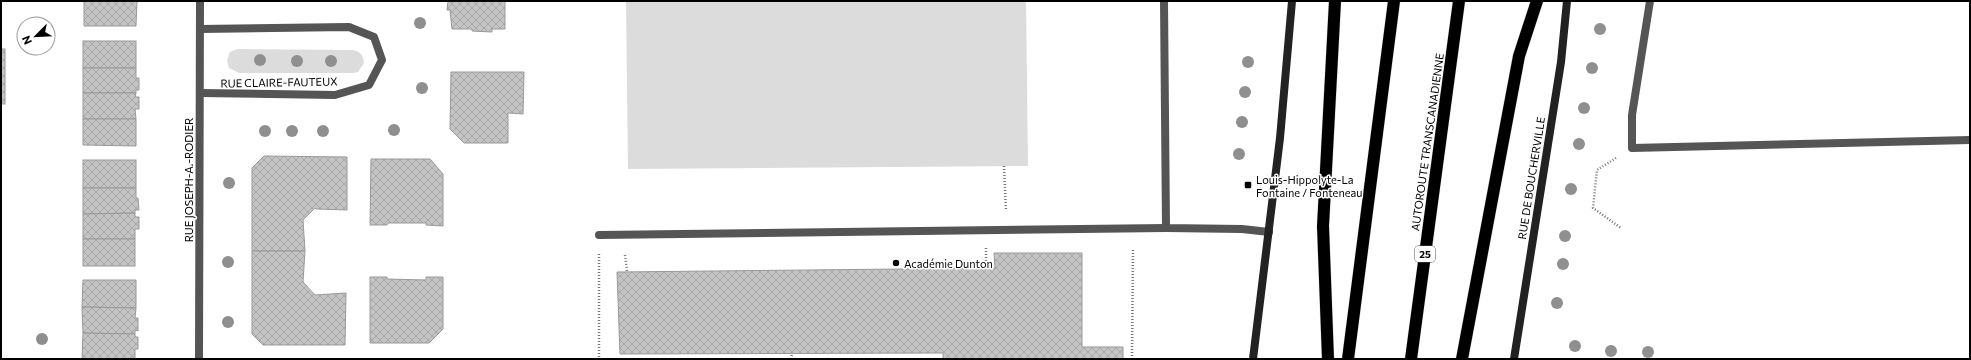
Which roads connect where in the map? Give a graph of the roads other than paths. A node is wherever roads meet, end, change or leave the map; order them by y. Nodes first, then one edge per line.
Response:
1 (200, 1) edge
2 (1164, 1) edge
3 (1292, 1) edge
4 (1336, 1) edge
5 (1394, 1) edge
6 (1459, 1) edge
7 (1537, 1) edge
8 (1568, 1) edge
9 (1650, 1) edge
10 (200, 29) junction
11 (200, 93) junction
12 (1970, 140) edge
13 (1166, 228) junction
14 (1269, 232) junction
15 (599, 235) dead end
16 (199, 359) edge
17 (1253, 359) edge
18 (1328, 359) edge
19 (1348, 359) edge
20 (1412, 359) edge
21 (1462, 359) edge
22 (1514, 359) edge

1 - 10 street, RUE JOSEPH-A.-RODIER
2 - 13 street
3 - 14 main road
4 - 18 highway
5 - 19 highway
6 - 20 highway, AUTOROUTE TRANSCANADIENNE / 25
7 - 21 highway
8 - 22 main road, RUE DE BOUCHERVILLE
9 - 12 street
10 - 11 street, RUE JOSEPH-A.-RODIER
10 - 11 street, RUE CLAIRE-FAUTEUX
11 - 16 street, RUE JOSEPH-A.-RODIER
13 - 14 street
13 - 15 street
14 - 17 main road

